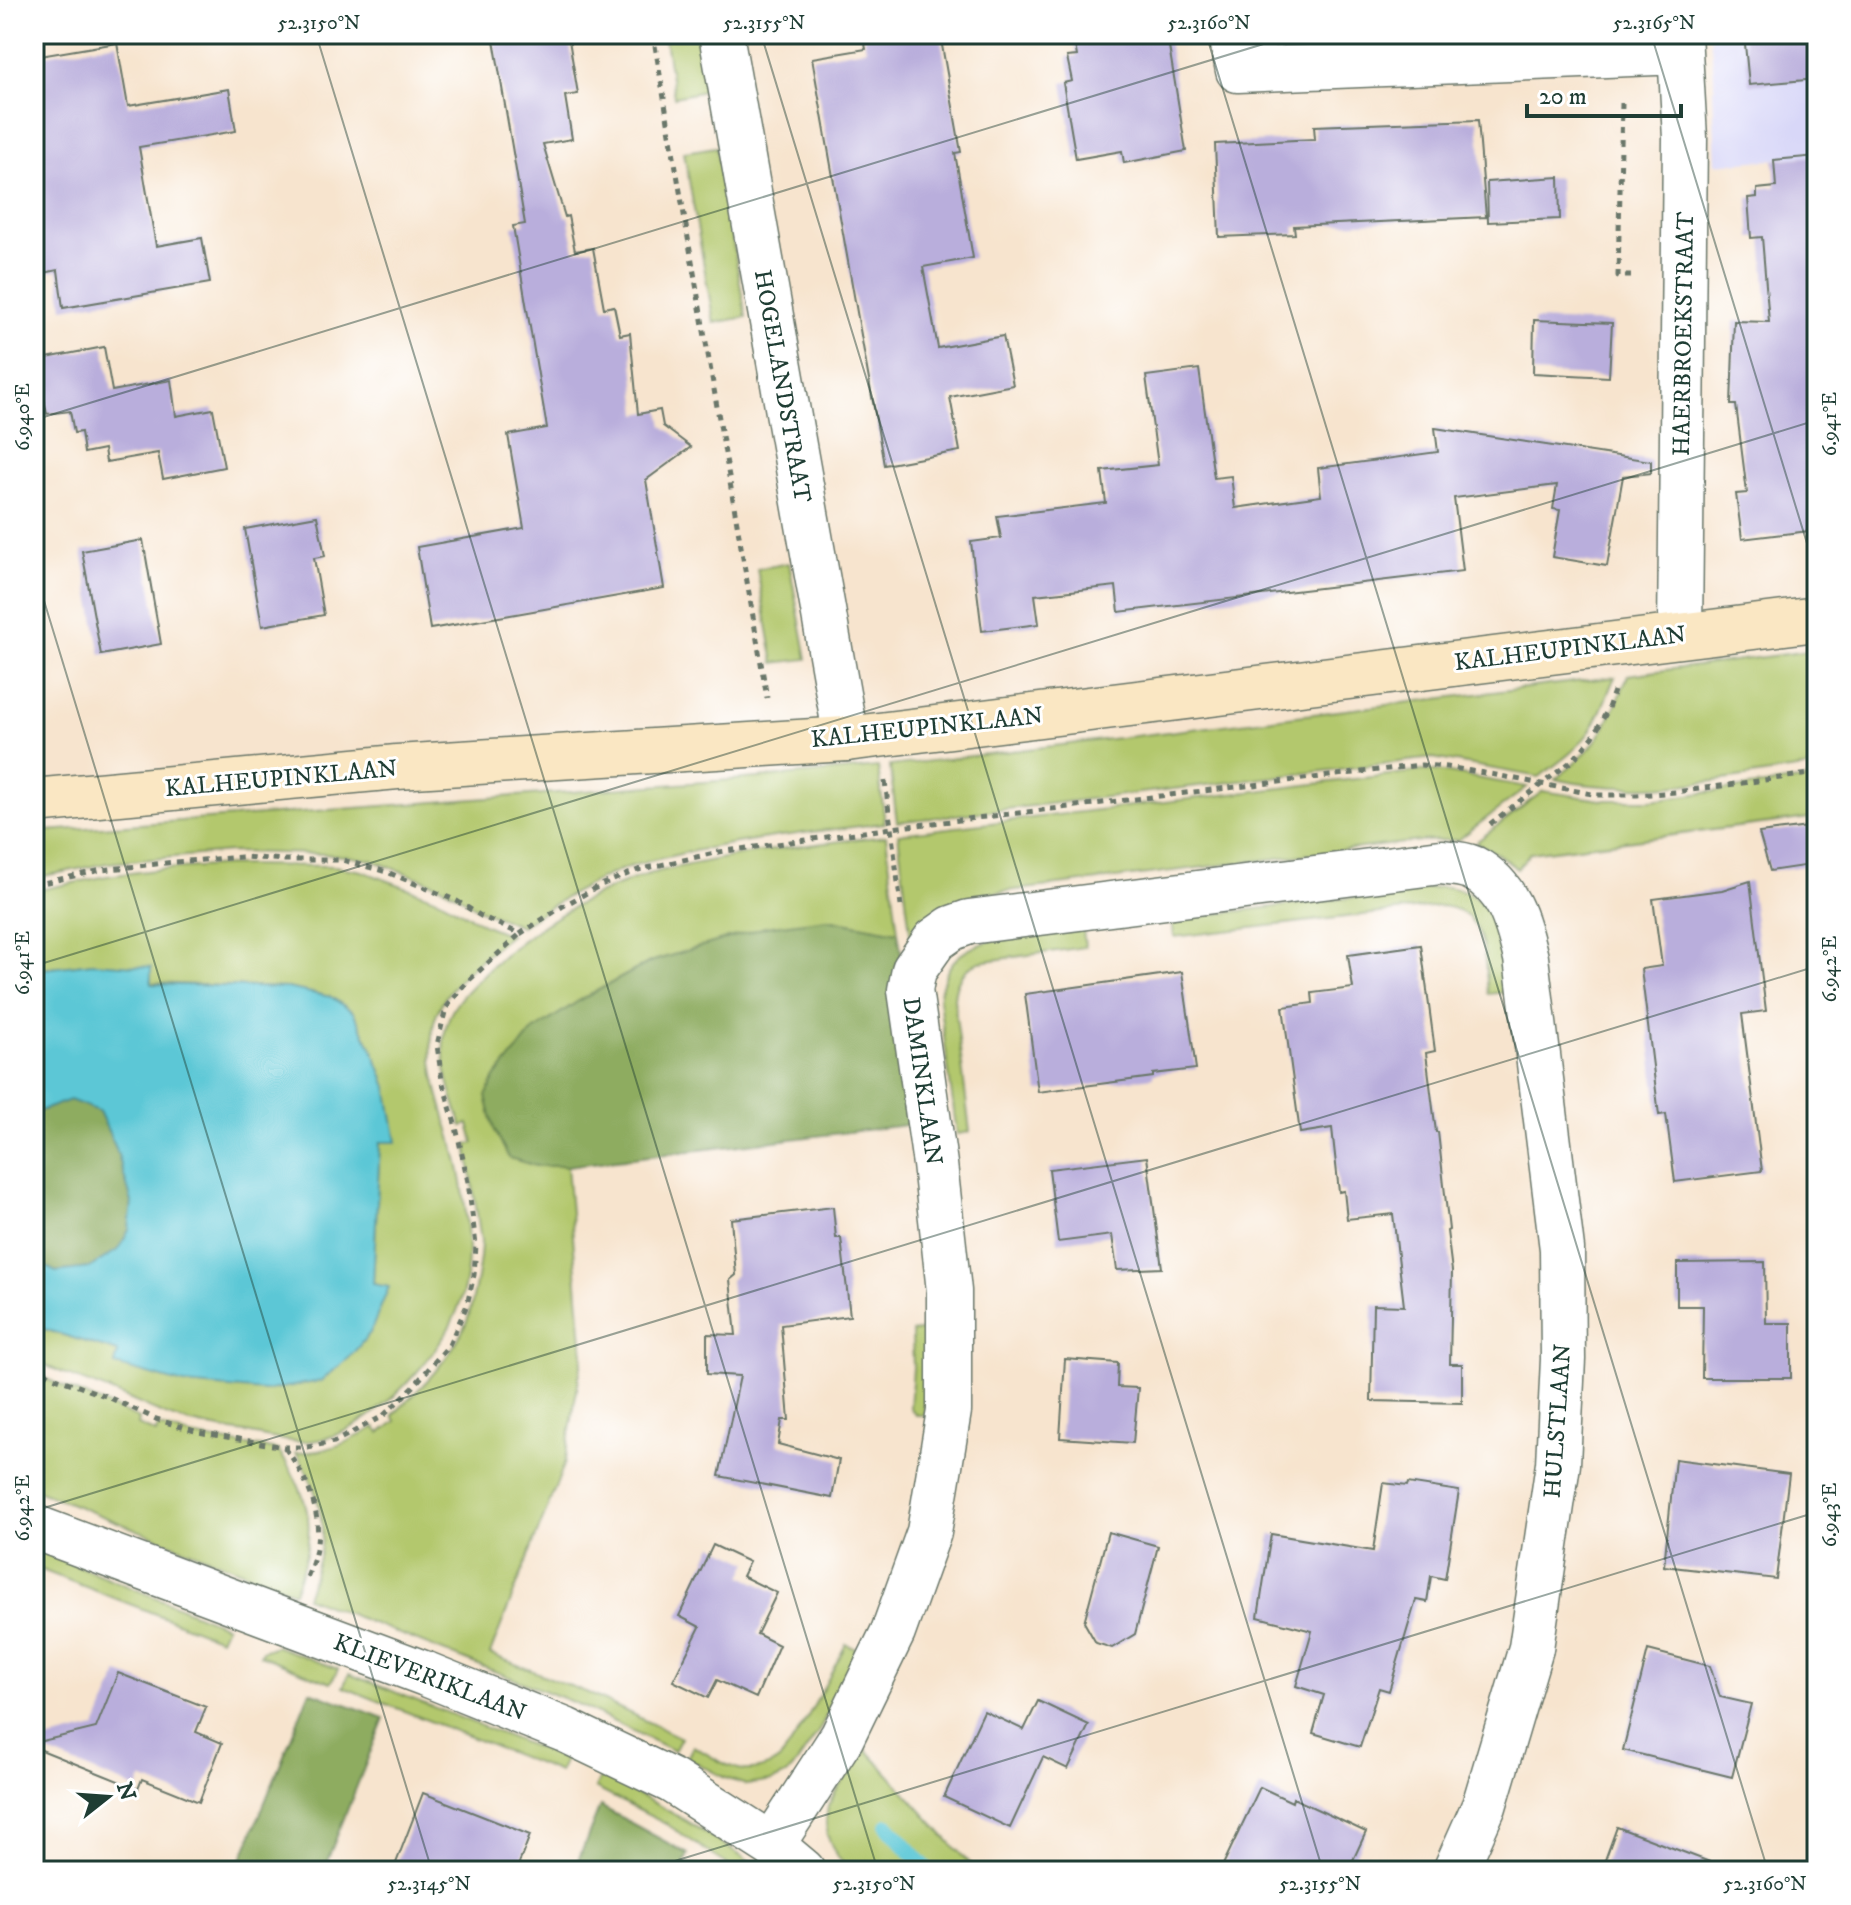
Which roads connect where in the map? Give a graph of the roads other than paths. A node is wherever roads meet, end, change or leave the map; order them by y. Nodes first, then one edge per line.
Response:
1 (721, 34) edge
2 (1231, 34) edge
3 (1679, 43) edge
4 (1817, 619) edge
5 (1680, 635) junction
6 (862, 737) junction
7 (34, 801) edge
8 (1526, 958) joint
9 (34, 1527) edge
10 (788, 1858) edge
11 (1455, 1871) edge

1 - 6 street, HOGELANDSTRAAT
2 - 3 street
3 - 5 street, HAERBROEKSTRAAT
4 - 5 street, KALHEUPINKLAAN
5 - 6 street, KALHEUPINKLAAN
6 - 7 street, KALHEUPINKLAAN
8 - 10 street, DAMINKLAAN
8 - 11 street, HULSTLAAN
9 - 10 street, KLIEVERIKLAAN

